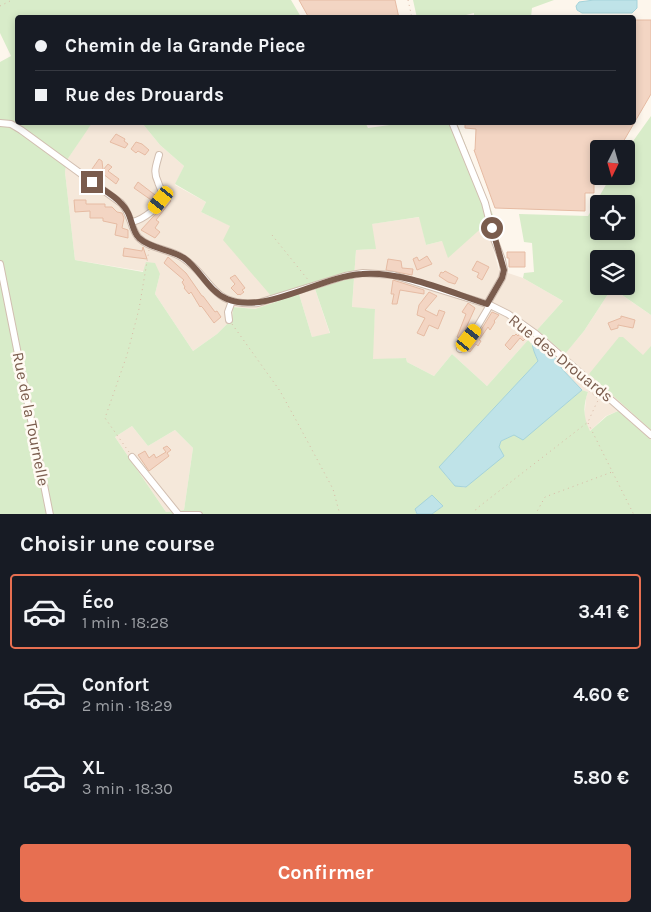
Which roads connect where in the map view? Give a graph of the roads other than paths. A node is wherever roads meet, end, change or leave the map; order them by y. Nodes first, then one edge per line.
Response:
1 (0, 123) edge
2 (453, 125) edge
3 (159, 155) dead end
4 (132, 222) junction
5 (0, 264) edge
6 (232, 301) junction
7 (488, 304) junction
8 (229, 320) road end
9 (460, 349) dead end
10 (651, 435) edge
11 (132, 457) road end
12 (50, 514) edge
13 (178, 514) edge
14 (199, 514) edge

1 - 4 street, Rue des Drouards
2 - 7 street
3 - 4 street
4 - 6 street, Rue des Drouards
5 - 12 street, Rue de la Tournelle
6 - 7 street, Rue des Drouards
6 - 8 street
7 - 9 street
7 - 10 street, Rue des Drouards
11 - 13 street
13 - 14 street

